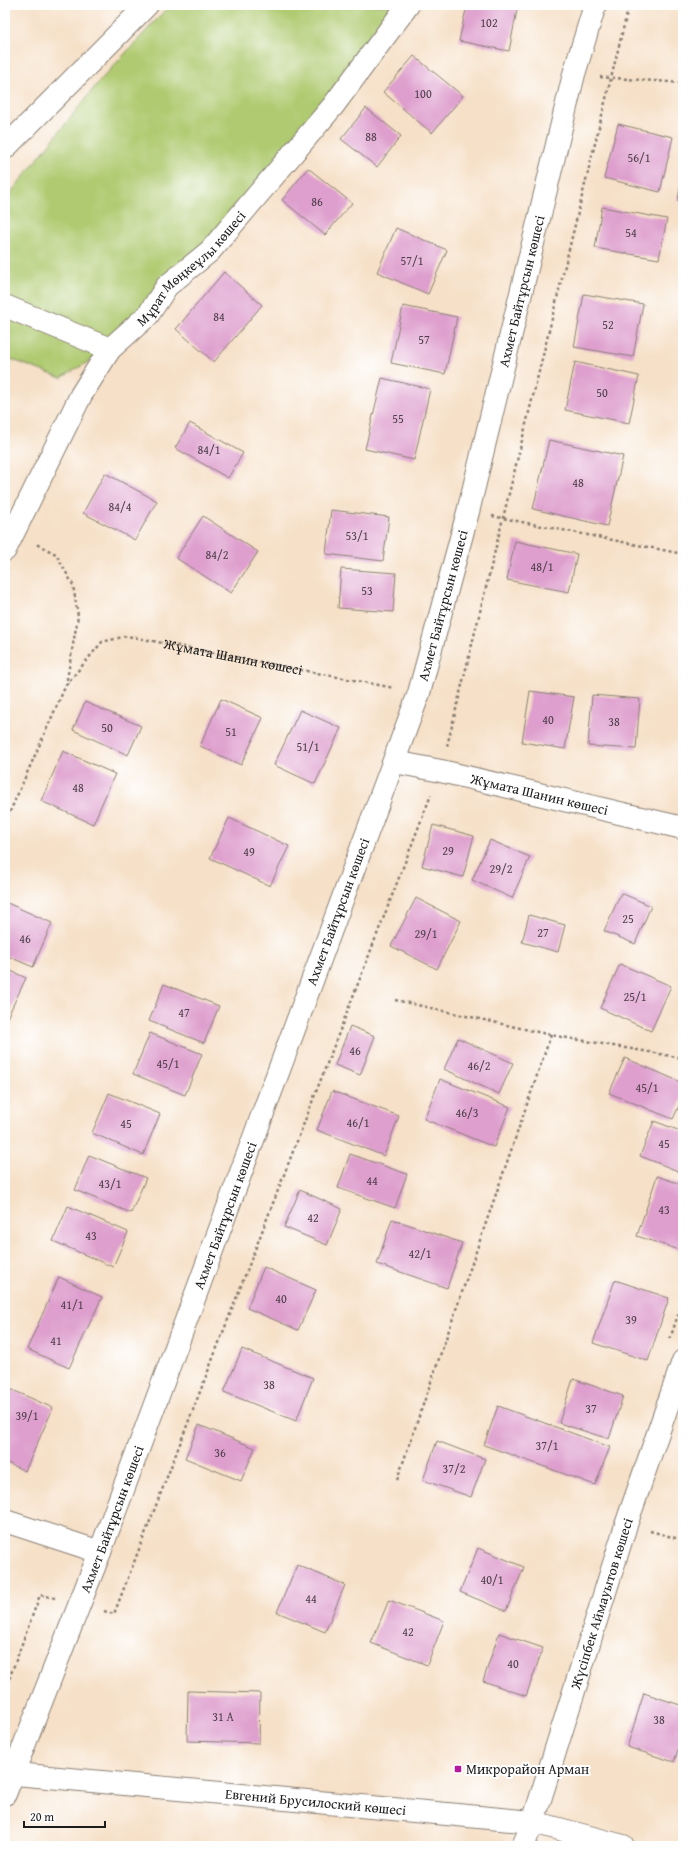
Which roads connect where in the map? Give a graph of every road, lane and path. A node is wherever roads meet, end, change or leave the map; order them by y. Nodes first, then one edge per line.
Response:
1 (147, 5) edge
2 (408, 5) edge
3 (596, 5) edge
4 (574, 74) junction
5 (683, 83) edge
6 (5, 148) edge
7 (5, 306) edge
8 (110, 349) junction
9 (468, 512) junction
10 (9, 541) edge
11 (683, 554) edge
12 (66, 684) junction
13 (420, 693) junction
14 (395, 762) junction
15 (5, 823) edge
16 (683, 828) edge
17 (395, 1000) dead end
18 (551, 1035) junction
19 (683, 1058) edge
20 (683, 1362) edge
21 (397, 1480) dead end
22 (5, 1521) edge
23 (626, 1525) junction
24 (683, 1540) edge
25 (100, 1552) junction
26 (8, 1781) edge
27 (533, 1822) junction
28 (523, 1846) edge
29 (623, 1846) edge

1 - 6 street
2 - 8 street, Мұрат Мөңкеұлы көшесі
3 - 4 street, Ахмет Байтұрсын көшесі
4 - 5 path
4 - 9 street, Ахмет Байтұрсын көшесі
7 - 8 street
8 - 10 street, Мұрат Мөңкеұлы көшесі
9 - 11 path
9 - 13 street, Ахмет Байтұрсын көшесі
10 - 12 path
12 - 13 path, Жұмата Шанин көшесі
12 - 15 path
13 - 14 street, Ахмет Байтұрсын көшесі
14 - 16 street, Жұмата Шанин көшесі
14 - 25 street, Ахмет Байтұрсын көшесі
17 - 18 path
18 - 19 path
18 - 21 path
20 - 23 street, Жүсіпбек Аймауытов көшесі
22 - 25 street
23 - 24 path
23 - 27 street, Жүсіпбек Аймауытов көшесі
25 - 26 street, Ахмет Байтұрсын көшесі
26 - 27 street, Евгений Брусилоский көшесі
27 - 28 street, Жүсіпбек Аймауытов көшесі
27 - 29 street, Евгений Брусилоский көшесі

